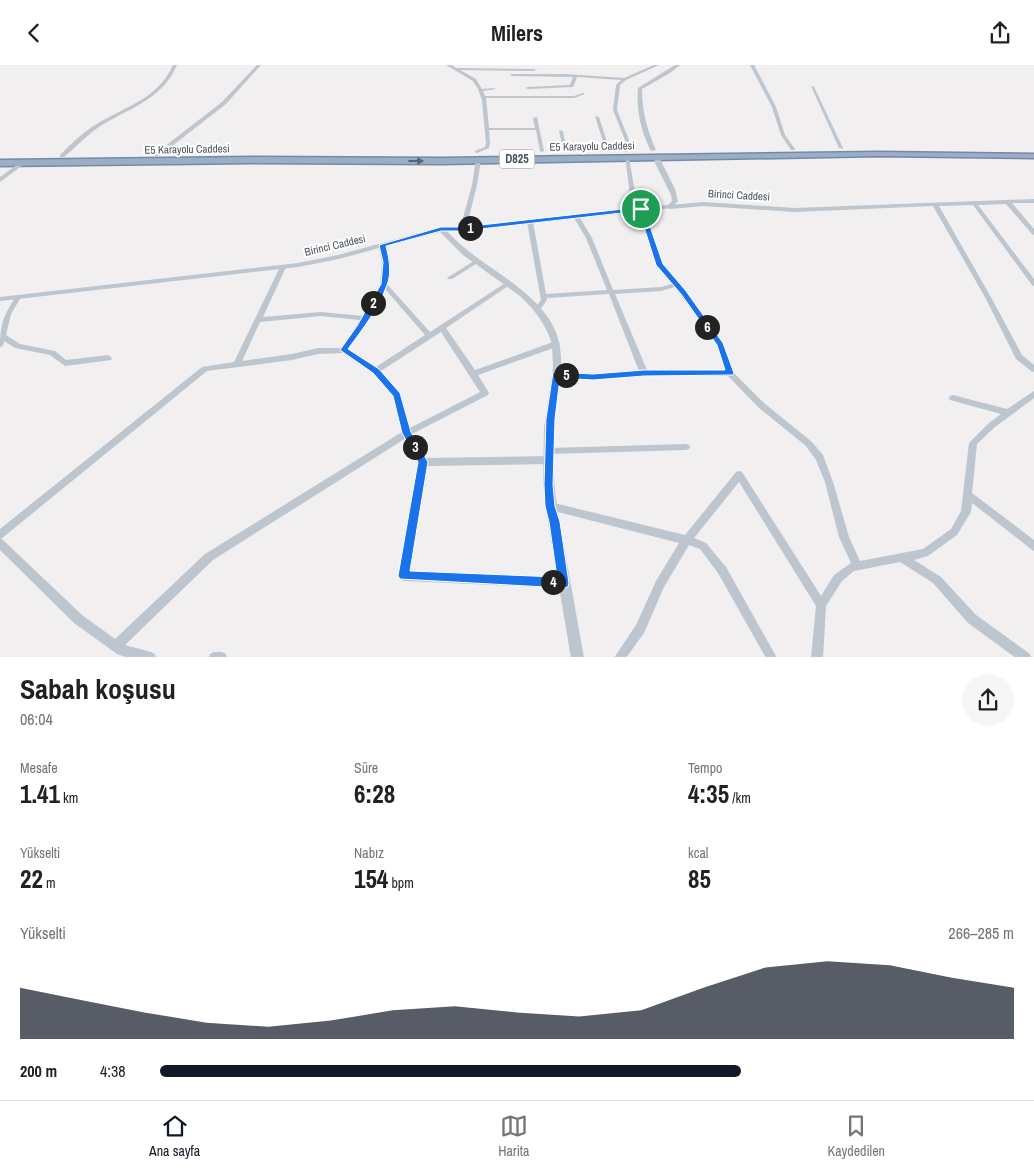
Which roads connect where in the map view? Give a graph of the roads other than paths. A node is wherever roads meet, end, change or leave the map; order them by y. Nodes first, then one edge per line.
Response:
1 (175, 65) edge
2 (448, 65) edge
3 (657, 65) edge
4 (678, 65) edge
5 (752, 65) edge
6 (258, 66) edge
7 (251, 67) dead end
8 (456, 69) junction
9 (535, 70) dead end
10 (512, 75) dead end
11 (575, 77) junction
12 (625, 79) junction
13 (528, 87) dead end
14 (812, 87) dead end
15 (494, 89) dead end
16 (480, 90) junction
17 (583, 94) dead end
18 (510, 96) junction
19 (483, 97) junction
20 (515, 103) dead end
21 (597, 117) dead end
22 (535, 118) dead end
23 (488, 129) junction
24 (538, 129) junction
25 (561, 131) dead end
26 (480, 143) dead end
27 (793, 149) junction
28 (841, 149) junction
29 (1034, 150) edge
30 (542, 151) junction
31 (565, 151) junction
32 (608, 151) junction
33 (490, 152) junction
34 (655, 153) junction
35 (627, 154) junction
36 (157, 155) junction
37 (62, 156) junction
38 (474, 156) junction
39 (1034, 156) edge
40 (0, 157) edge
41 (24, 162) junction
42 (0, 163) edge
43 (0, 180) edge
44 (1034, 201) edge
45 (1008, 203) junction
46 (975, 204) junction
47 (936, 205) junction
48 (670, 207) junction
49 (638, 210) junction
50 (576, 217) junction
51 (530, 222) junction
52 (441, 229) junction
53 (463, 229) junction
54 (1034, 233) edge
55 (382, 245) junction
56 (477, 261) junction
57 (283, 267) junction
58 (450, 277) dead end
59 (509, 283) junction
60 (384, 284) junction
61 (1034, 284) edge
62 (675, 285) junction
63 (612, 293) junction
64 (543, 296) junction
65 (18, 297) junction
66 (0, 299) edge
67 (537, 309) junction
68 (364, 318) junction
69 (259, 320) junction
70 (442, 328) junction
71 (429, 336) junction
72 (2, 340) edge
73 (556, 343) junction
74 (344, 350) junction
75 (108, 358) dead end
76 (237, 365) junction
77 (1034, 369) edge
78 (376, 371) junction
79 (644, 373) junction
80 (730, 373) junction
81 (473, 374) junction
82 (556, 374) junction
83 (1034, 394) edge
84 (953, 399) dead end
85 (1009, 413) junction
86 (407, 433) junction
87 (686, 447) dead end
88 (549, 455) junction
89 (423, 462) junction
90 (967, 494) junction
91 (550, 506) junction
92 (0, 535) edge
93 (686, 541) junction
94 (0, 543) edge
95 (1034, 546) edge
96 (902, 557) junction
97 (857, 566) junction
98 (564, 583) junction
99 (821, 605) junction
100 (116, 646) junction
101 (142, 657) edge
102 (214, 657) edge
103 (222, 657) edge
104 (578, 657) edge
105 (619, 657) edge
106 (772, 657) edge
107 (816, 657) edge
108 (1026, 657) edge

1 - 37 street
2 - 8 street
3 - 12 street
4 - 34 street
5 - 27 street
6 - 7 street
6 - 36 street
8 - 9 street
8 - 16 street
10 - 11 street
11 - 12 street
11 - 13 street
12 - 35 street
14 - 28 street
15 - 16 street
16 - 19 street
17 - 18 street
18 - 19 street
18 - 20 street
19 - 23 street
21 - 32 street
22 - 24 street
23 - 24 street
23 - 33 street
24 - 30 street
25 - 31 street
26 - 33 street
27 - 28 highway, E5 Karayolu Caddesi / D825
27 - 34 highway, E5 Karayolu Caddesi / D825
28 - 29 highway, E5 Karayolu Caddesi / D825
30 - 31 highway, E5 Karayolu Caddesi / D825
30 - 33 highway, E5 Karayolu Caddesi / D825
31 - 32 highway, E5 Karayolu Caddesi / D825
32 - 35 highway, E5 Karayolu Caddesi / D825
33 - 35 highway, E5 Karayolu Caddesi / D825
33 - 38 highway, E5 Karayolu Caddesi / D825
33 - 38 street
34 - 35 highway, E5 Karayolu Caddesi / D825
34 - 39 highway, E5 Karayolu Caddesi / D825
34 - 48 street
35 - 49 street
36 - 37 highway, E5 Karayolu Caddesi / D825
36 - 38 highway, E5 Karayolu Caddesi / D825
37 - 40 highway, E5 Karayolu Caddesi / D825
41 -> 38 highway, E5 Karayolu Caddesi / D825
38 - 53 street
41 - 42 highway, E5 Karayolu Caddesi / D825
41 - 43 street
44 - 45 street, Birinci Caddesi
45 - 46 street, Birinci Caddesi
45 - 54 street
46 - 47 street, Birinci Caddesi
46 - 61 street
47 - 48 street, Birinci Caddesi
47 - 77 street
48 - 49 street, Birinci Caddesi
49 - 50 street, Birinci Caddesi
49 - 62 street
50 - 51 street, Birinci Caddesi
50 - 63 street
51 - 53 street, Birinci Caddesi
51 - 64 street
52 - 53 street, Birinci Caddesi
52 - 55 street, Birinci Caddesi
52 - 56 street
55 - 57 street, Birinci Caddesi
55 - 60 street
56 - 58 street
56 - 59 street
57 - 65 street, Birinci Caddesi
57 - 69 street
59 - 67 street
59 - 70 street
60 - 68 street
60 - 71 street
62 - 63 street
62 - 80 street
63 - 64 street
63 - 79 street
64 - 67 street
65 - 66 street, Birinci Caddesi
65 - 72 street
67 - 73 street
68 - 69 street
68 - 74 street
69 - 76 street
70 - 71 street
70 - 81 street
71 - 78 street
72 - 75 street
73 - 81 street
73 - 82 street
74 - 76 street
74 - 78 street
76 - 92 street
78 - 86 street
79 - 80 street
79 - 82 street
80 - 97 street
81 - 86 street
82 - 88 street
83 - 85 street
84 - 85 street
85 - 90 street
86 - 89 street
86 - 100 street
87 - 88 street
88 - 89 street
88 - 91 street
89 - 98 street
90 - 95 street
90 - 96 street
91 - 93 street
91 - 98 street
93 - 99 street
93 - 105 street
93 - 106 street
94 - 100 street
96 - 97 street
96 - 108 street
97 - 99 street
98 - 104 street
99 - 107 street
100 - 101 street
102 - 103 street

